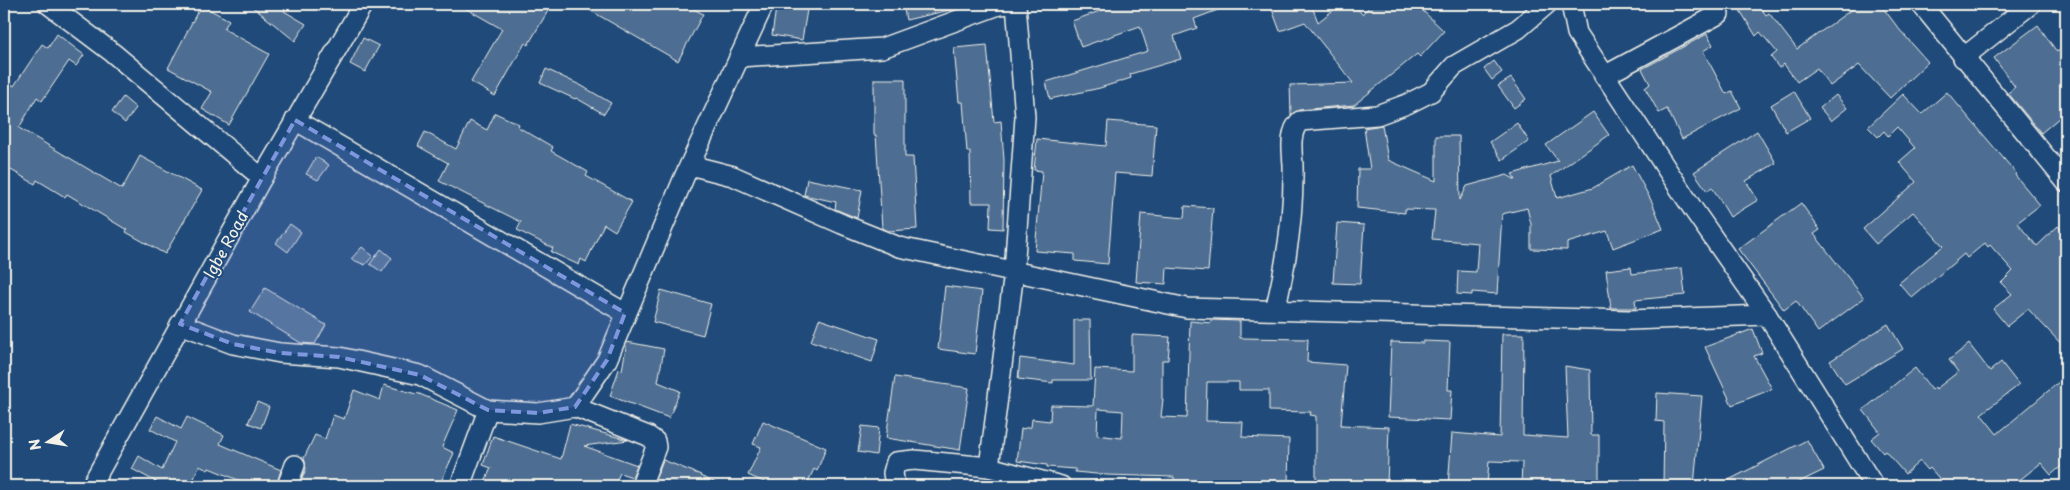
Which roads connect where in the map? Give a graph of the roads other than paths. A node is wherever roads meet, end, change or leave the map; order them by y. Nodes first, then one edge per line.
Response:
1 (48, 4) edge
2 (363, 4) edge
3 (764, 4) edge
4 (1006, 4) edge
5 (1547, 4) edge
6 (1571, 4) edge
7 (1921, 4) edge
8 (2031, 4) edge
9 (1719, 14) dead end
10 (739, 57) junction
11 (1963, 58) junction
12 (1604, 76) junction
13 (295, 120) junction
14 (690, 165) junction
15 (262, 178) junction
16 (2066, 182) edge
17 (1014, 272) junction
18 (1275, 310) junction
19 (625, 314) junction
20 (1767, 315) junction
21 (180, 324) junction
22 (575, 406) junction
23 (488, 410) junction
24 (295, 465) dead end
25 (989, 467) junction
26 (92, 486) edge
27 (287, 486) edge
28 (460, 486) edge
29 (641, 486) edge
30 (895, 486) edge
31 (1061, 486) edge
32 (1874, 486) edge

1 - 15 street
2 - 13 street, Igbe Road
3 - 10 street
4 - 10 street
4 - 17 street
5 - 18 street
6 - 12 street
7 - 11 street
8 - 11 street
9 - 12 street
10 - 14 street
11 - 16 street
12 - 20 street
13 - 15 street, Igbe Road
13 - 19 street
14 - 17 street
14 - 19 street
15 - 21 street, Igbe Road
17 - 18 street
17 - 25 street
18 - 20 street
19 - 22 street
20 - 32 street
21 - 23 street
21 - 26 street, Igbe Road
22 - 23 street
22 - 29 street
23 - 28 street
24 - 27 street
25 - 30 street
25 - 31 street

